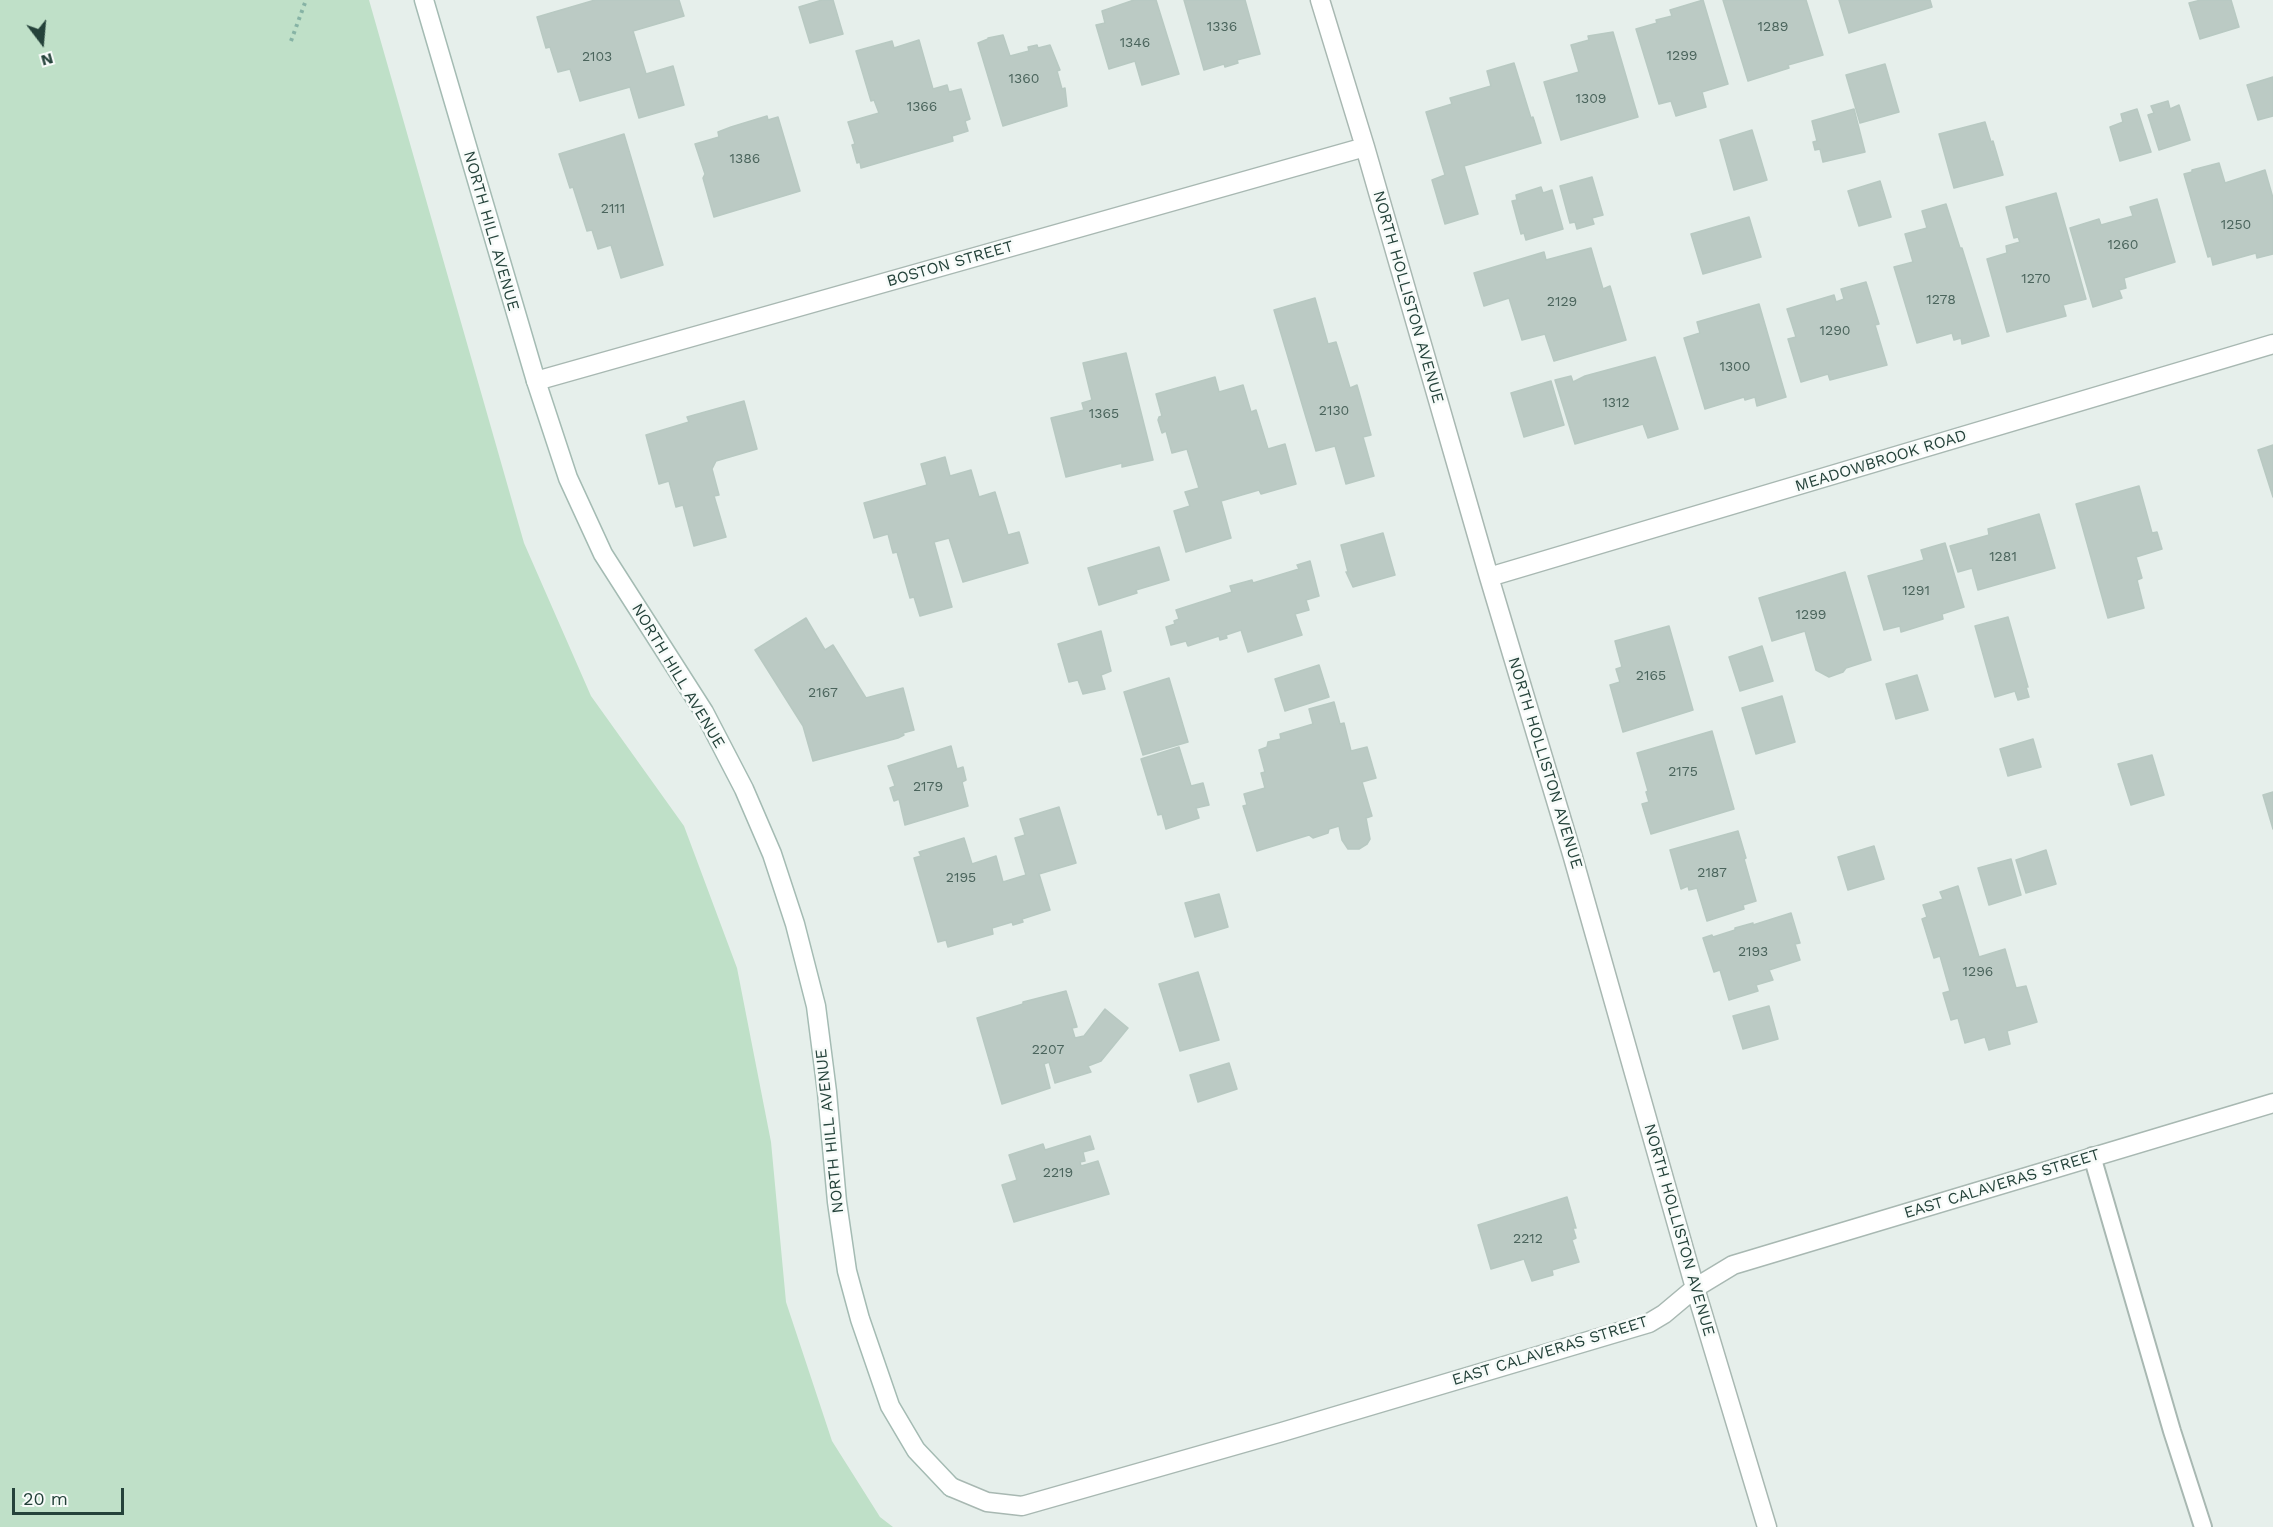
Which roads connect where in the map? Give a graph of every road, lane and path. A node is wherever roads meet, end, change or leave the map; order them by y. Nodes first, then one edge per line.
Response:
1 (306, 0) edge
2 (424, 0) edge
3 (1320, 0) edge
4 (291, 41) dead end
5 (1365, 147) junction
6 (2273, 344) edge
7 (536, 381) junction
8 (1489, 577) junction
9 (2273, 1103) edge
10 (2092, 1156) junction
11 (1695, 1288) junction
12 (951, 1487) joint
13 (1767, 1527) edge
14 (2203, 1527) edge

1 - 4 path
2 - 7 street, NORTH HILL AVENUE
3 - 5 street, NORTH HOLLISTON AVENUE
5 - 7 street, BOSTON STREET
5 - 8 street, NORTH HOLLISTON AVENUE
6 - 8 street, MEADOWBROOK ROAD
7 - 12 street, NORTH HILL AVENUE
8 - 11 street, NORTH HOLLISTON AVENUE
9 - 10 street, EAST CALAVERAS STREET
10 - 11 street, EAST CALAVERAS STREET
10 - 14 lane
11 - 12 street, EAST CALAVERAS STREET
11 - 13 street, NORTH HOLLISTON AVENUE

